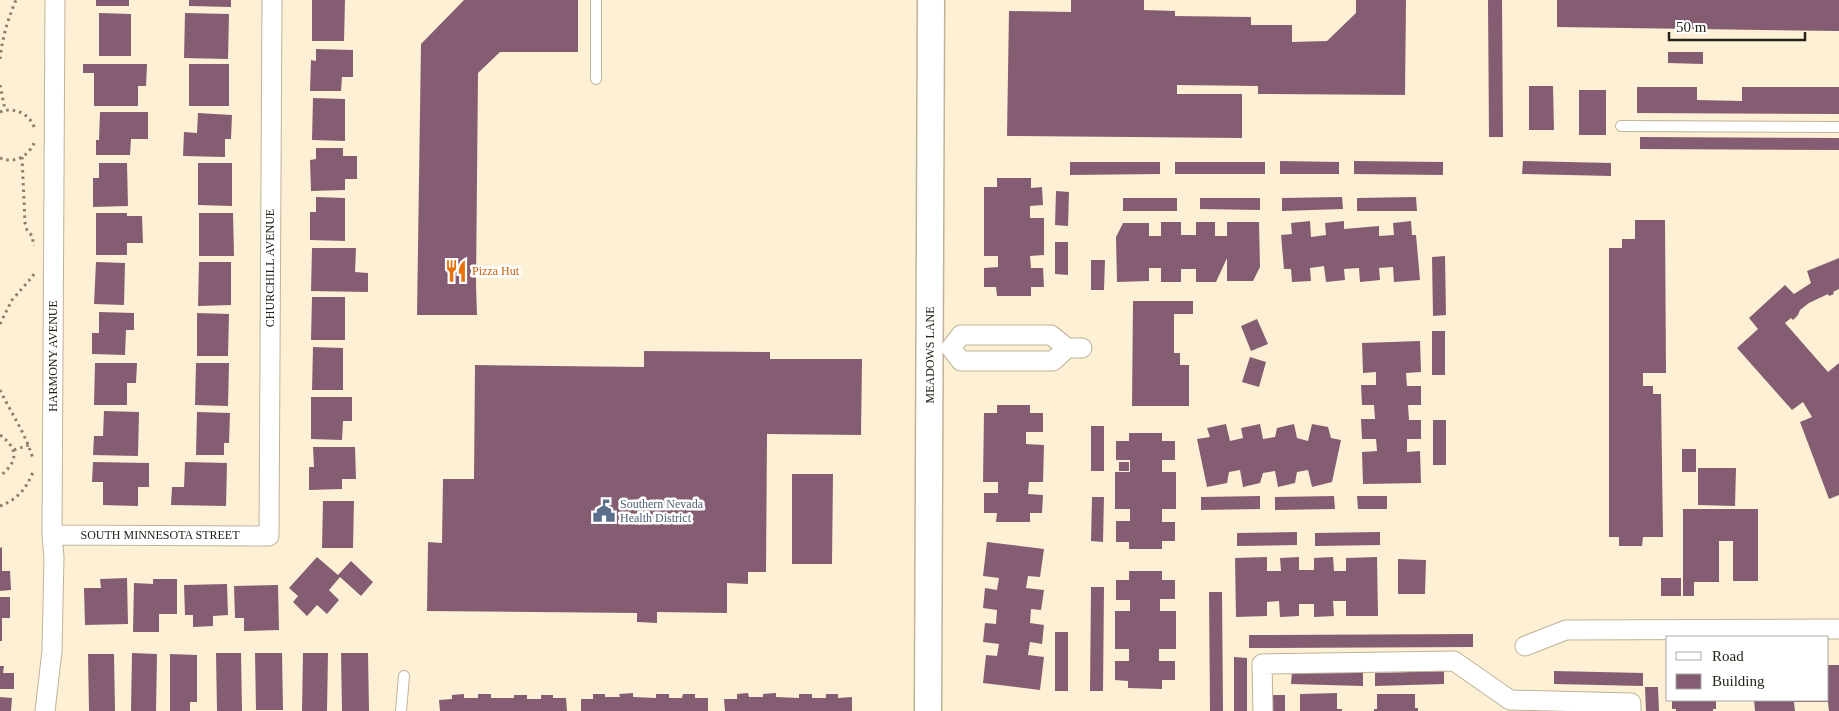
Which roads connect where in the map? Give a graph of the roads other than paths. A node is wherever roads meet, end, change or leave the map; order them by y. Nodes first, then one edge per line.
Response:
1 (55, 0) edge
2 (272, 0) edge
3 (596, 0) edge
4 (931, 0) edge
5 (596, 79) dead end
6 (1621, 126) dead end
7 (1839, 127) edge
8 (940, 348) junction
9 (52, 535) junction
10 (269, 536) joint
11 (1839, 629) edge
12 (1526, 646) dead end
13 (404, 676) dead end
14 (45, 711) edge
15 (402, 711) edge
16 (928, 711) edge
17 (1263, 711) edge
18 (1631, 711) edge

1 - 9 street, HARMONY AVENUE
2 - 10 street, CHURCHILL AVENUE
3 - 5 lane
4 - 8 street, MEADOWS LANE
6 - 7 lane
8 - 8 street
8 - 16 street, MEADOWS LANE
9 - 10 street, SOUTH MINNESOTA STREET
9 - 14 street, HARMONY AVENUE
11 - 12 street
13 - 15 lane
17 - 18 street

